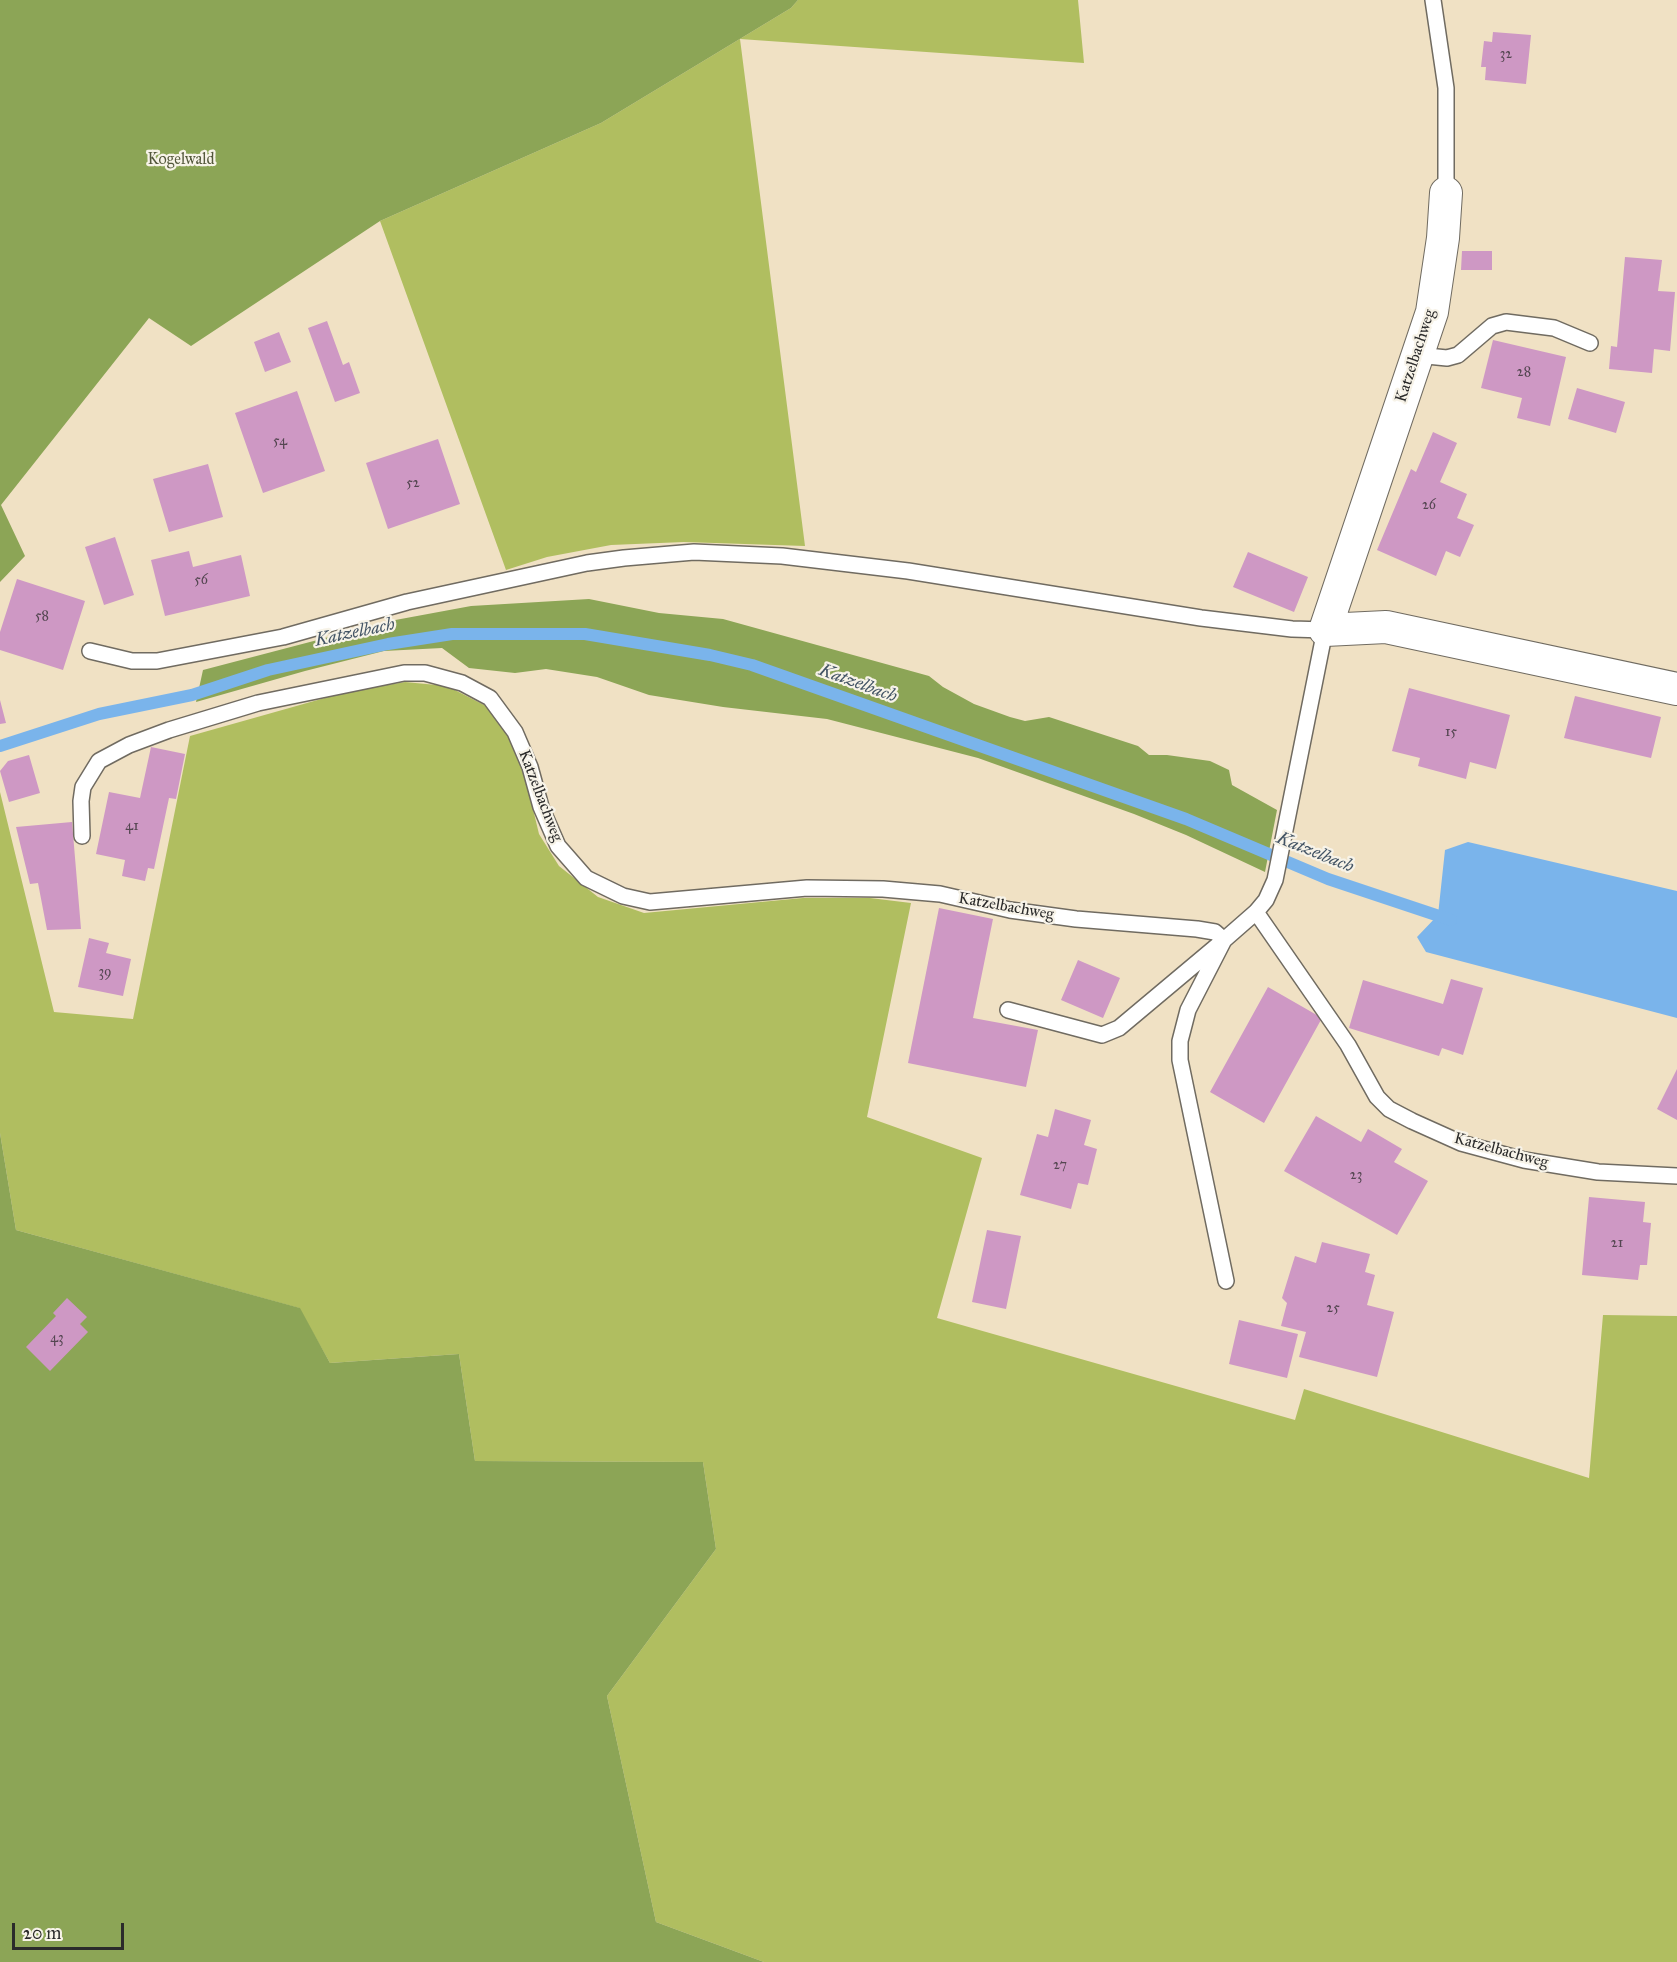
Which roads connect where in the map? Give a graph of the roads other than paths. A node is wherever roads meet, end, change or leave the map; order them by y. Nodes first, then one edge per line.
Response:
1 (1433, 0) edge
2 (1446, 193) joint
3 (1590, 344) dead end
4 (1417, 355) junction
5 (1325, 630) junction
6 (90, 651) dead end
7 (1677, 689) edge
8 (82, 836) dead end
9 (1256, 912) junction
10 (1224, 940) junction
11 (1008, 1010) dead end
12 (1677, 1176) edge
13 (1226, 1281) dead end

1 - 2 lane, Katzelbachweg
2 - 4 street, Katzelbachweg
3 - 4 lane
4 - 5 street, Katzelbachweg
5 - 6 lane
5 - 7 street
5 - 9 lane, Katzelbachweg
8 - 10 lane, Katzelbachweg
9 - 10 lane
9 - 12 lane, Katzelbachweg
10 - 11 lane
10 - 13 lane

